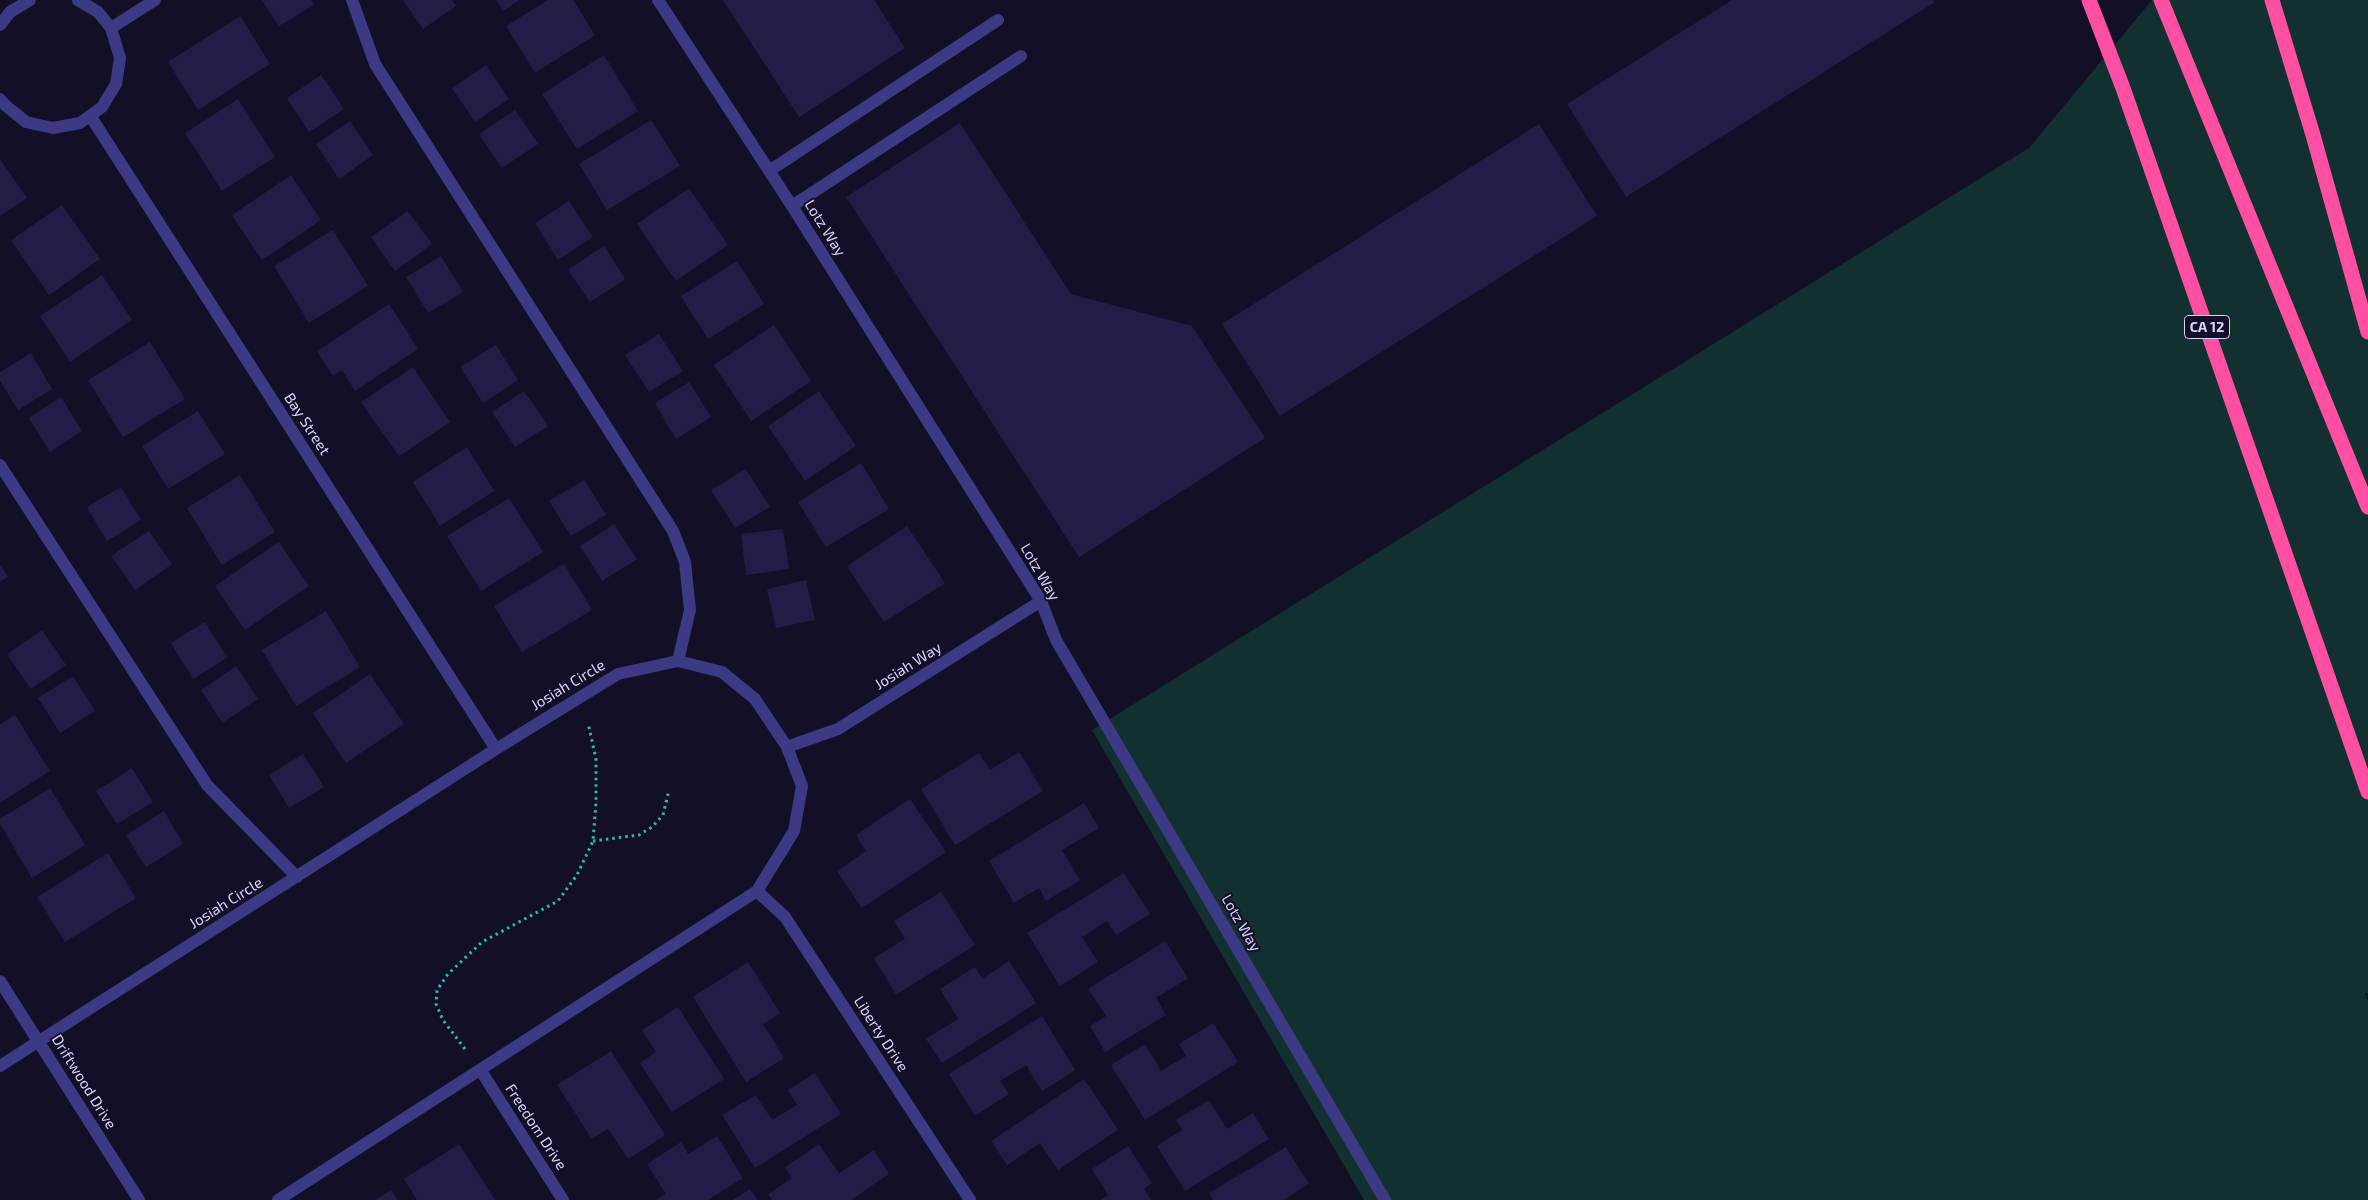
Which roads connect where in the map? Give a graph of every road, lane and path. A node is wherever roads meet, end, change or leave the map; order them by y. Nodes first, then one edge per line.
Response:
1 (78, 0) edge
2 (154, 0) edge
3 (352, 0) edge
4 (658, 0) edge
5 (2089, 0) edge
6 (2161, 0) edge
7 (2272, 0) edge
8 (21, 2) edge
9 (998, 20) dead end
10 (0, 25) edge
11 (111, 28) junction
12 (1021, 56) dead end
13 (0, 99) edge
14 (91, 117) junction
15 (769, 171) junction
16 (792, 206) junction
17 (2368, 332) edge
18 (0, 465) edge
19 (2368, 507) edge
20 (1041, 601) junction
21 (678, 661) junction
22 (588, 722) dead end
23 (787, 747) junction
24 (496, 749) junction
25 (669, 790) dead end
26 (2368, 792) edge
27 (593, 841) junction
28 (297, 877) junction
29 (757, 891) junction
30 (0, 981) edge
31 (39, 1041) junction
32 (465, 1050) dead end
33 (0, 1066) edge
34 (481, 1071) junction
35 (139, 1200) edge
36 (278, 1200) edge
37 (564, 1200) edge
38 (970, 1200) edge
39 (1385, 1200) edge

1 - 11 street
2 - 11 street
3 - 21 street
4 - 15 street, Lotz Way
5 - 26 highway, CA 12
6 - 19 highway
7 - 17 highway
8 - 10 street
9 - 15 street
11 - 14 street
12 - 16 street
13 - 14 street
14 - 24 street, Bay Street
15 - 16 street, Lotz Way
16 - 20 street, Lotz Way
18 - 28 street
20 - 23 street, Josiah Way
20 - 39 street, Lotz Way
21 - 23 street, Josiah Circle
21 - 24 street, Josiah Circle
22 - 27 path
23 - 29 street, Josiah Circle
24 - 28 street, Josiah Circle
25 - 27 path
27 - 32 path
28 - 31 street, Josiah Circle
29 - 34 street, Josiah Circle
29 - 38 street, Liberty Drive
30 - 31 street, Driftwood Drive
31 - 33 street, Josiah Circle
31 - 35 street, Driftwood Drive
34 - 36 street, Josiah Circle
34 - 37 street, Freedom Drive

